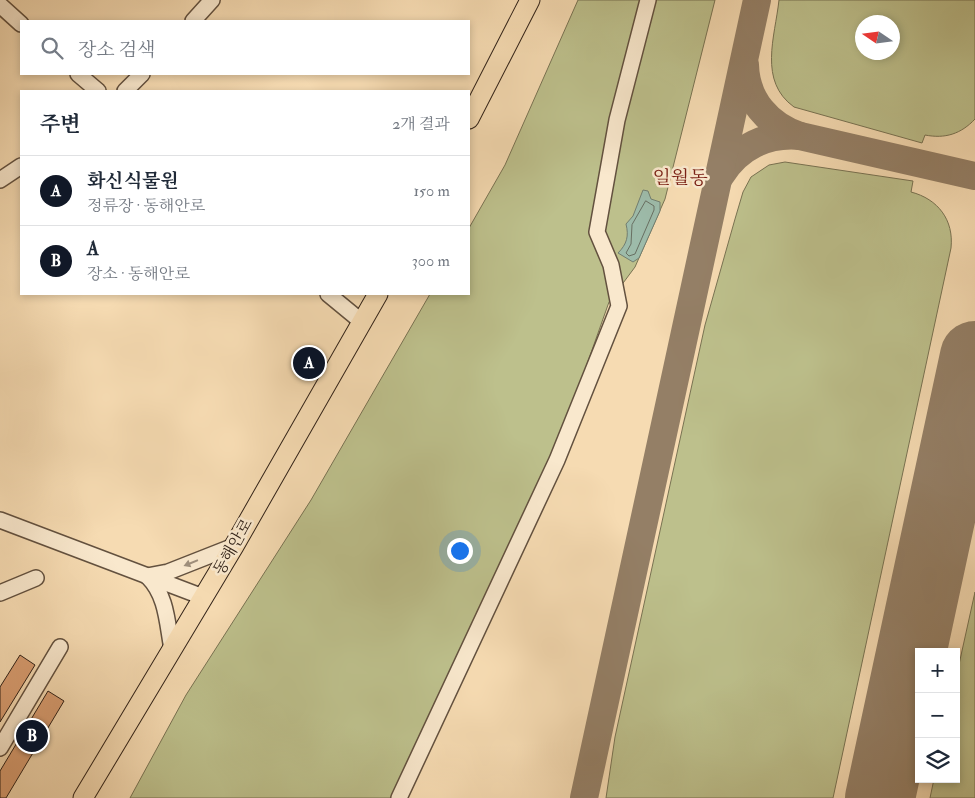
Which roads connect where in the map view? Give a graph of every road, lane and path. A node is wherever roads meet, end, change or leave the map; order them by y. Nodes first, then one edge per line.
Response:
1 (212, 0) edge
2 (530, 0) edge
3 (648, 0) edge
4 (0, 5) edge
5 (193, 20) edge
6 (20, 23) edge
7 (79, 75) edge
8 (141, 75) edge
9 (97, 90) edge
10 (126, 90) edge
11 (470, 117) edge
12 (20, 167) edge
13 (0, 180) edge
14 (329, 295) edge
15 (377, 295) edge
16 (362, 322) junction
17 (0, 520) edge
18 (234, 546) junction
19 (146, 576) junction
20 (36, 578) dead end
21 (0, 593) edge
22 (203, 597) junction
23 (60, 647) dead end
24 (172, 649) junction
25 (0, 748) edge
26 (83, 798) edge
27 (399, 798) edge

1 - 5 street
2 - 11 main road
3 - 27 street
4 - 6 street
7 - 9 street
8 - 10 street
12 - 13 street
14 - 16 street
15 - 16 main road, 동해안로
16 - 18 main road, 동해안로
17 - 19 street
18 -> 19 street
18 - 22 main road, 동해안로
19 - 22 street
19 - 24 street
20 - 21 street
22 - 24 main road, 동해안로
23 - 25 street
24 - 26 main road, 동해안로

